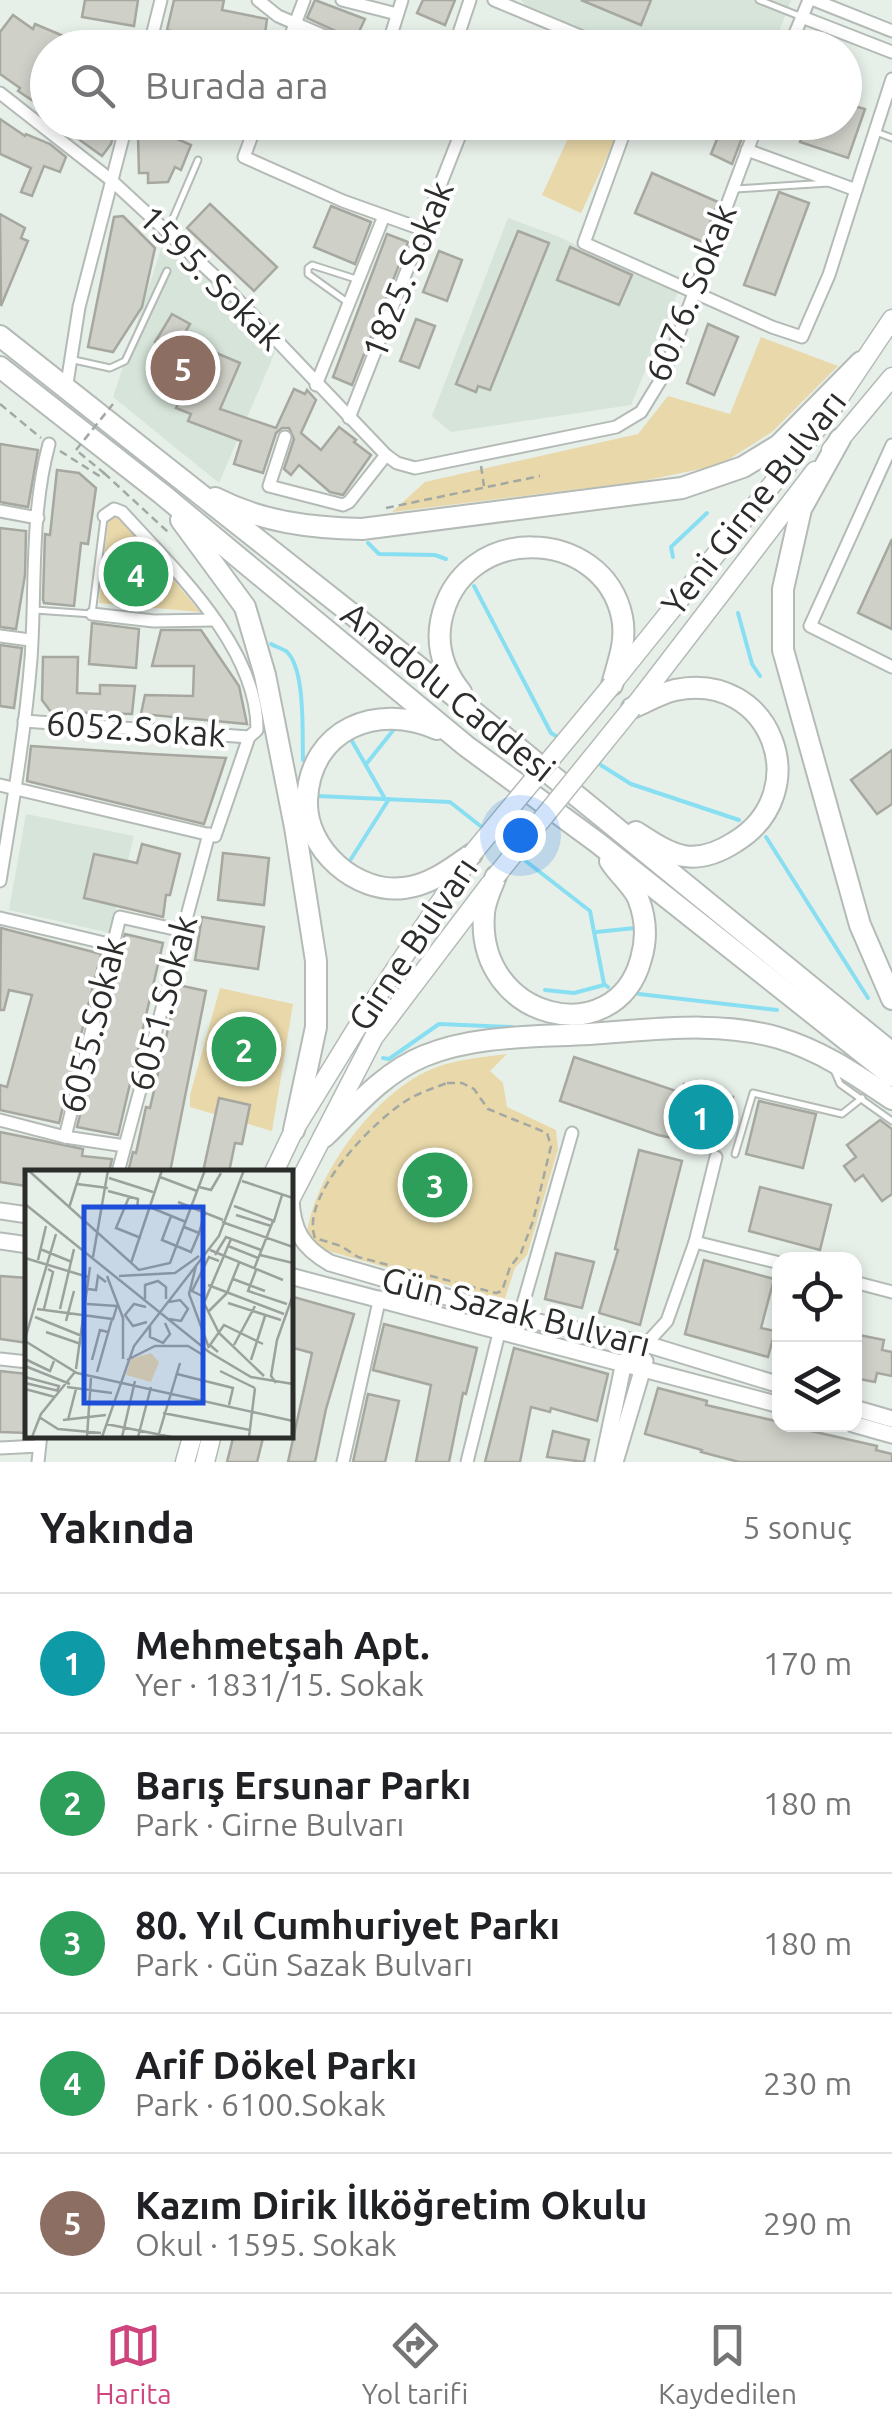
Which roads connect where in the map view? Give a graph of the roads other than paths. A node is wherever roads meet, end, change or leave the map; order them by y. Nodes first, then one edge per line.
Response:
1 (161, 0) edge
2 (258, 0) edge
3 (304, 0) edge
4 (342, 0) edge
5 (402, 0) edge
6 (470, 0) edge
7 (494, 0) edge
8 (758, 0) edge
9 (812, 0) edge
10 (397, 14) junction
11 (802, 18) junction
12 (295, 23) junction
13 (153, 30) edge
14 (292, 30) edge
15 (311, 30) edge
16 (392, 30) edge
17 (458, 30) edge
18 (566, 30) edge
19 (797, 30) edge
20 (834, 30) edge
21 (892, 32) edge
22 (862, 41) edge
23 (892, 52) edge
24 (892, 79) edge
25 (0, 93) edge
26 (30, 117) edge
27 (875, 132) junction
28 (892, 138) edge
29 (59, 140) edge
30 (122, 140) edge
31 (250, 140) edge
32 (459, 140) edge
33 (621, 140) edge
34 (751, 140) edge
35 (747, 150) junction
36 (198, 160) dead end
37 (110, 180) junction
38 (836, 183) junction
39 (732, 189) junction
40 (856, 190) junction
41 (384, 216) junction
42 (424, 230) junction
43 (166, 233) junction
44 (166, 271) dead end
45 (359, 280) junction
46 (694, 290) junction
47 (349, 304) junction
48 (892, 319) edge
49 (0, 336) edge
50 (71, 360) junction
51 (861, 362) junction
52 (0, 367) edge
53 (892, 377) edge
54 (316, 385) junction
55 (66, 390) junction
56 (349, 418) junction
57 (285, 437) dead end
58 (840, 439) junction
59 (49, 444) dead end
60 (892, 445) edge
61 (386, 456) junction
62 (415, 468) joint
63 (180, 480) junction
64 (162, 494) junction
65 (0, 511) edge
66 (104, 516) joint
67 (38, 518) junction
68 (32, 610) junction
69 (92, 614) junction
70 (214, 620) junction
71 (0, 636) edge
72 (30, 640) junction
73 (892, 668) edge
74 (612, 684) junction
75 (632, 708) junction
76 (24, 721) junction
77 (493, 726) junction
78 (249, 737) junction
79 (466, 746) junction
80 (0, 785) edge
81 (16, 787) junction
82 (612, 825) junction
83 (212, 835) junction
84 (598, 843) junction
85 (472, 854) junction
86 (496, 876) junction
87 (0, 882) edge
88 (0, 918) edge
89 (183, 931) junction
90 (113, 945) junction
91 (892, 1000) edge
92 (892, 1052) edge
93 (826, 1054) junction
94 (892, 1076) edge
95 (862, 1098) junction
96 (892, 1099) edge
97 (0, 1120) edge
98 (892, 1120) edge
99 (294, 1130) junction
100 (572, 1132) dead end
101 (65, 1137) junction
102 (324, 1137) junction
103 (125, 1146) junction
104 (735, 1154) dead end
105 (716, 1157) dead end
106 (119, 1170) edge
107 (275, 1170) edge
108 (292, 1195) edge
109 (292, 1210) edge
110 (0, 1211) edge
111 (25, 1215) edge
112 (0, 1242) edge
113 (695, 1242) junction
114 (25, 1246) edge
115 (772, 1261) edge
116 (292, 1276) edge
117 (862, 1284) edge
118 (892, 1292) edge
119 (380, 1297) junction
120 (519, 1318) junction
121 (499, 1332) junction
122 (646, 1344) junction
123 (0, 1358) edge
124 (25, 1362) edge
125 (624, 1362) junction
126 (644, 1368) junction
127 (772, 1383) edge
128 (772, 1403) edge
129 (862, 1410) edge
130 (892, 1419) edge
131 (862, 1427) edge
132 (892, 1435) edge
133 (191, 1437) edge
134 (211, 1437) edge
135 (40, 1440) edge
136 (0, 1448) edge
137 (38, 1462) edge
138 (185, 1462) edge
139 (205, 1462) edge
140 (344, 1462) edge
141 (467, 1462) edge
142 (604, 1462) edge
143 (615, 1462) edge

1 - 13 street
2 - 12 street
3 - 12 street
4 - 10 street
5 - 10 street
6 - 17 street
7 - 18 street
8 - 11 lane
9 - 11 street
9 - 21 street
10 - 16 street
11 - 19 street
11 - 20 street
12 - 14 street
12 - 15 street
22 - 23 street
24 - 27 street
25 - 26 street, 1595. Sokak
27 - 28 lane
27 - 40 street
29 - 37 street, 1595. Sokak
30 - 37 street
31 - 41 street
32 - 42 street, 1825. Sokak
33 - 46 street
34 - 35 street, 6076. Sokak
35 - 38 street
35 - 39 street, 6076. Sokak
36 - 43 lane
37 - 43 street, 1595. Sokak
37 - 50 street
38 - 39 lane
38 - 40 street
39 - 46 street, 6076. Sokak
40 - 46 street
41 - 42 street
41 - 45 street
42 - 56 street, 1825. Sokak
43 - 54 street, 1595. Sokak
44 - 50 lane
45 - 47 street
45 - 47 lane
46 - 62 street, 6076. Sokak
47 - 54 street
48 - 51 main road, Yeni Girne Bulvarı
49 - 55 highway, Anadolu Caddesi
50 - 55 street
51 - 63 highway
51 - 74 main road, Yeni Girne Bulvarı
52 - 64 highway, Anadolu Caddesi
53 - 58 main road, Yeni Girne Bulvarı
54 - 56 street, 1595. Sokak
55 - 63 highway, Anadolu Caddesi
56 - 61 street, 1595. Sokak
57 - 61 street
58 - 75 main road, Yeni Girne Bulvarı
58 - 91 highway
59 - 67 street
60 - 73 street
61 - 62 street, 1595. Sokak
63 - 77 highway, Anadolu Caddesi
64 - 79 highway, Anadolu Caddesi
64 - 99 highway
65 - 67 street
66 - 69 lane
66 - 70 street, 6051.Sokak
67 - 68 street
68 - 69 lane
68 - 72 street
69 - 70 street
70 - 78 street, 6051.Sokak
71 - 72 street
72 - 76 street
74 - 77 highway
74 - 85 main road, Girne Bulvarı, bridge
75 - 82 highway
75 - 86 main road, Yeni Girne Bulvarı, bridge
76 - 78 street, 6052.Sokak
76 - 81 street
77 - 82 highway, Anadolu Caddesi
78 - 83 street, 6051.Sokak
79 - 84 highway, Anadolu Caddesi
79 - 85 highway
80 - 81 street
81 - 83 street
81 - 87 street
82 - 92 highway, Anadolu Caddesi
83 - 89 street, 6051.Sokak
84 - 86 highway
84 - 94 highway, Anadolu Caddesi
85 - 99 main road, Girne Bulvarı
86 - 102 main road, Girne Bulvarı
88 - 90 street
89 - 90 street, 6055.Sokak
89 - 103 street, 6051.Sokak
90 - 101 street, 6055.Sokak
93 - 95 lane
93 - 96 highway
93 - 102 highway
95 - 98 lane
95 - 104 lane
97 - 101 street
99 - 107 main road, Girne Bulvarı
100 - 120 street
101 - 103 street
102 - 108 main road, Girne Bulvarı
103 - 106 street, 6051.Sokak
105 - 113 street
109 - 120 main road, Gün Sazak Bulvarı
110 - 111 main road
112 - 114 main road
113 - 115 street
113 - 122 street
116 - 119 main road, Gün Sazak Bulvarı
117 - 118 street
119 - 121 main road, Gün Sazak Bulvarı
119 - 140 street
120 - 122 main road, Gün Sazak Bulvarı
121 - 125 main road, Gün Sazak Bulvarı
121 - 141 street
122 - 125 main road
122 - 126 main road
122 - 127 main road, Gün Sazak Bulvarı
123 - 124 street
125 - 126 main road, Gün Sazak Bulvarı
125 - 142 main road
126 - 128 main road, Gün Sazak Bulvarı
126 - 143 main road
129 - 130 main road
131 - 132 main road
133 - 138 main road
134 - 139 main road
135 - 136 street
135 - 137 street

